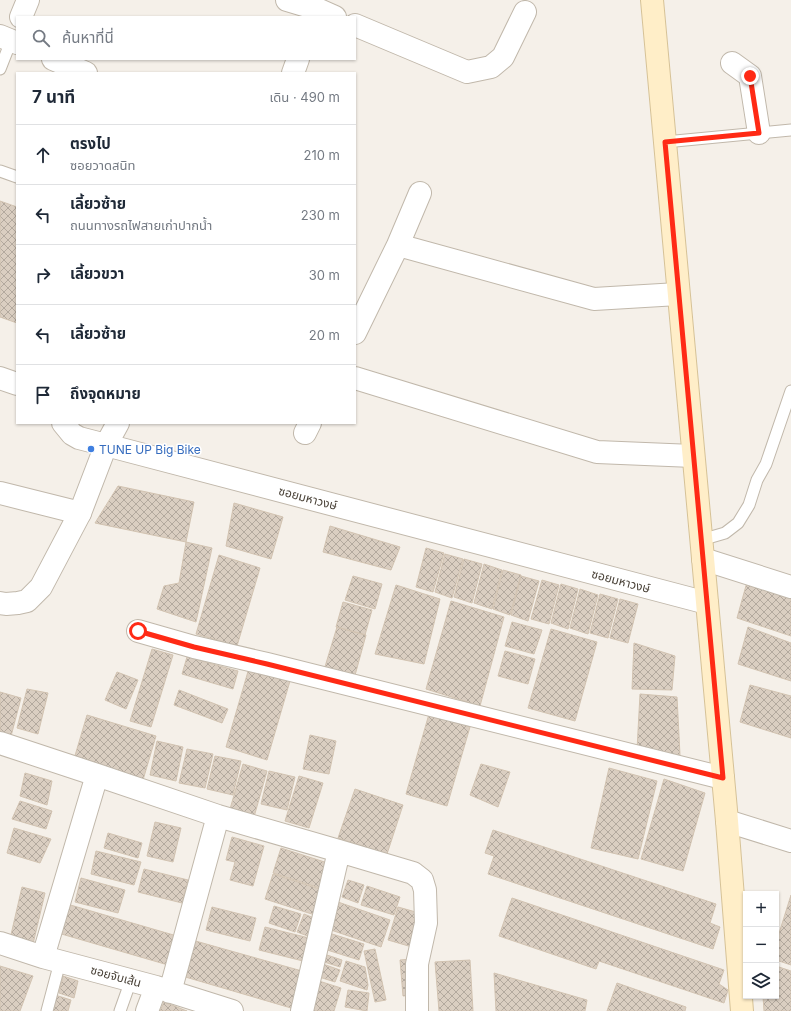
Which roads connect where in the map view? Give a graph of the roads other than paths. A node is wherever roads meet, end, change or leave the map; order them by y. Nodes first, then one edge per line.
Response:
1 (28, 0) edge
2 (287, 0) edge
3 (652, 0) edge
4 (321, 11) edge
5 (525, 12) dead end
6 (21, 16) edge
7 (356, 25) edge
8 (11, 37) edge
9 (55, 60) edge
10 (298, 60) edge
11 (732, 63) dead end
12 (0, 69) edge
13 (84, 72) edge
14 (293, 72) edge
15 (791, 130) edge
16 (759, 133) junction
17 (665, 142) junction
18 (0, 171) edge
19 (16, 177) edge
20 (420, 193) dead end
21 (398, 245) junction
22 (678, 294) junction
23 (356, 331) edge
24 (0, 378) edge
25 (356, 378) edge
26 (16, 384) edge
27 (791, 392) edge
28 (64, 424) edge
29 (117, 424) edge
30 (106, 445) junction
31 (694, 456) junction
32 (0, 492) edge
33 (80, 513) junction
34 (702, 550) junction
35 (791, 587) edge
36 (0, 603) edge
37 (707, 603) junction
38 (138, 631) dead end
39 (0, 743) edge
40 (97, 775) junction
41 (723, 778) junction
42 (218, 816) junction
43 (727, 821) junction
44 (791, 841) edge
45 (339, 850) junction
46 (0, 943) edge
47 (51, 959) junction
48 (131, 980) junction
49 (163, 989) junction
50 (47, 1011) edge
51 (120, 1011) edge
52 (147, 1011) edge
53 (232, 1011) edge
54 (302, 1011) edge
55 (417, 1011) edge
56 (742, 1011) edge

1 - 6 street
2 - 4 street
3 - 17 main road
5 - 7 street
8 - 12 lane
9 - 13 street
10 - 14 street
11 - 16 street
15 - 16 lane
16 - 17 lane
17 - 22 main road
18 - 19 lane
20 - 21 street
21 - 22 street
21 - 23 street
22 - 31 main road
24 - 26 street
25 - 31 street
27 - 34 lane
28 - 30 street, ซอยมหาวงษ์
29 - 30 street
30 - 33 street
30 - 37 street, ซอยมหาวงษ์
31 - 34 main road
32 - 33 street
33 - 36 street
34 - 35 street
34 - 37 main road
37 - 41 main road
38 - 41 street
39 - 40 street
40 - 42 street
40 - 47 street
41 - 43 main road
42 - 45 street
42 - 49 street
43 - 44 street
43 - 56 main road
45 - 54 street
45 - 55 street
46 - 47 street, ซอยจับเส้น
47 - 48 street, ซอยจับเส้น
47 - 50 lane
48 - 49 street, ซอยจับเส้น
48 - 51 lane
49 - 52 street
49 - 53 street, ซอยจับเส้น

